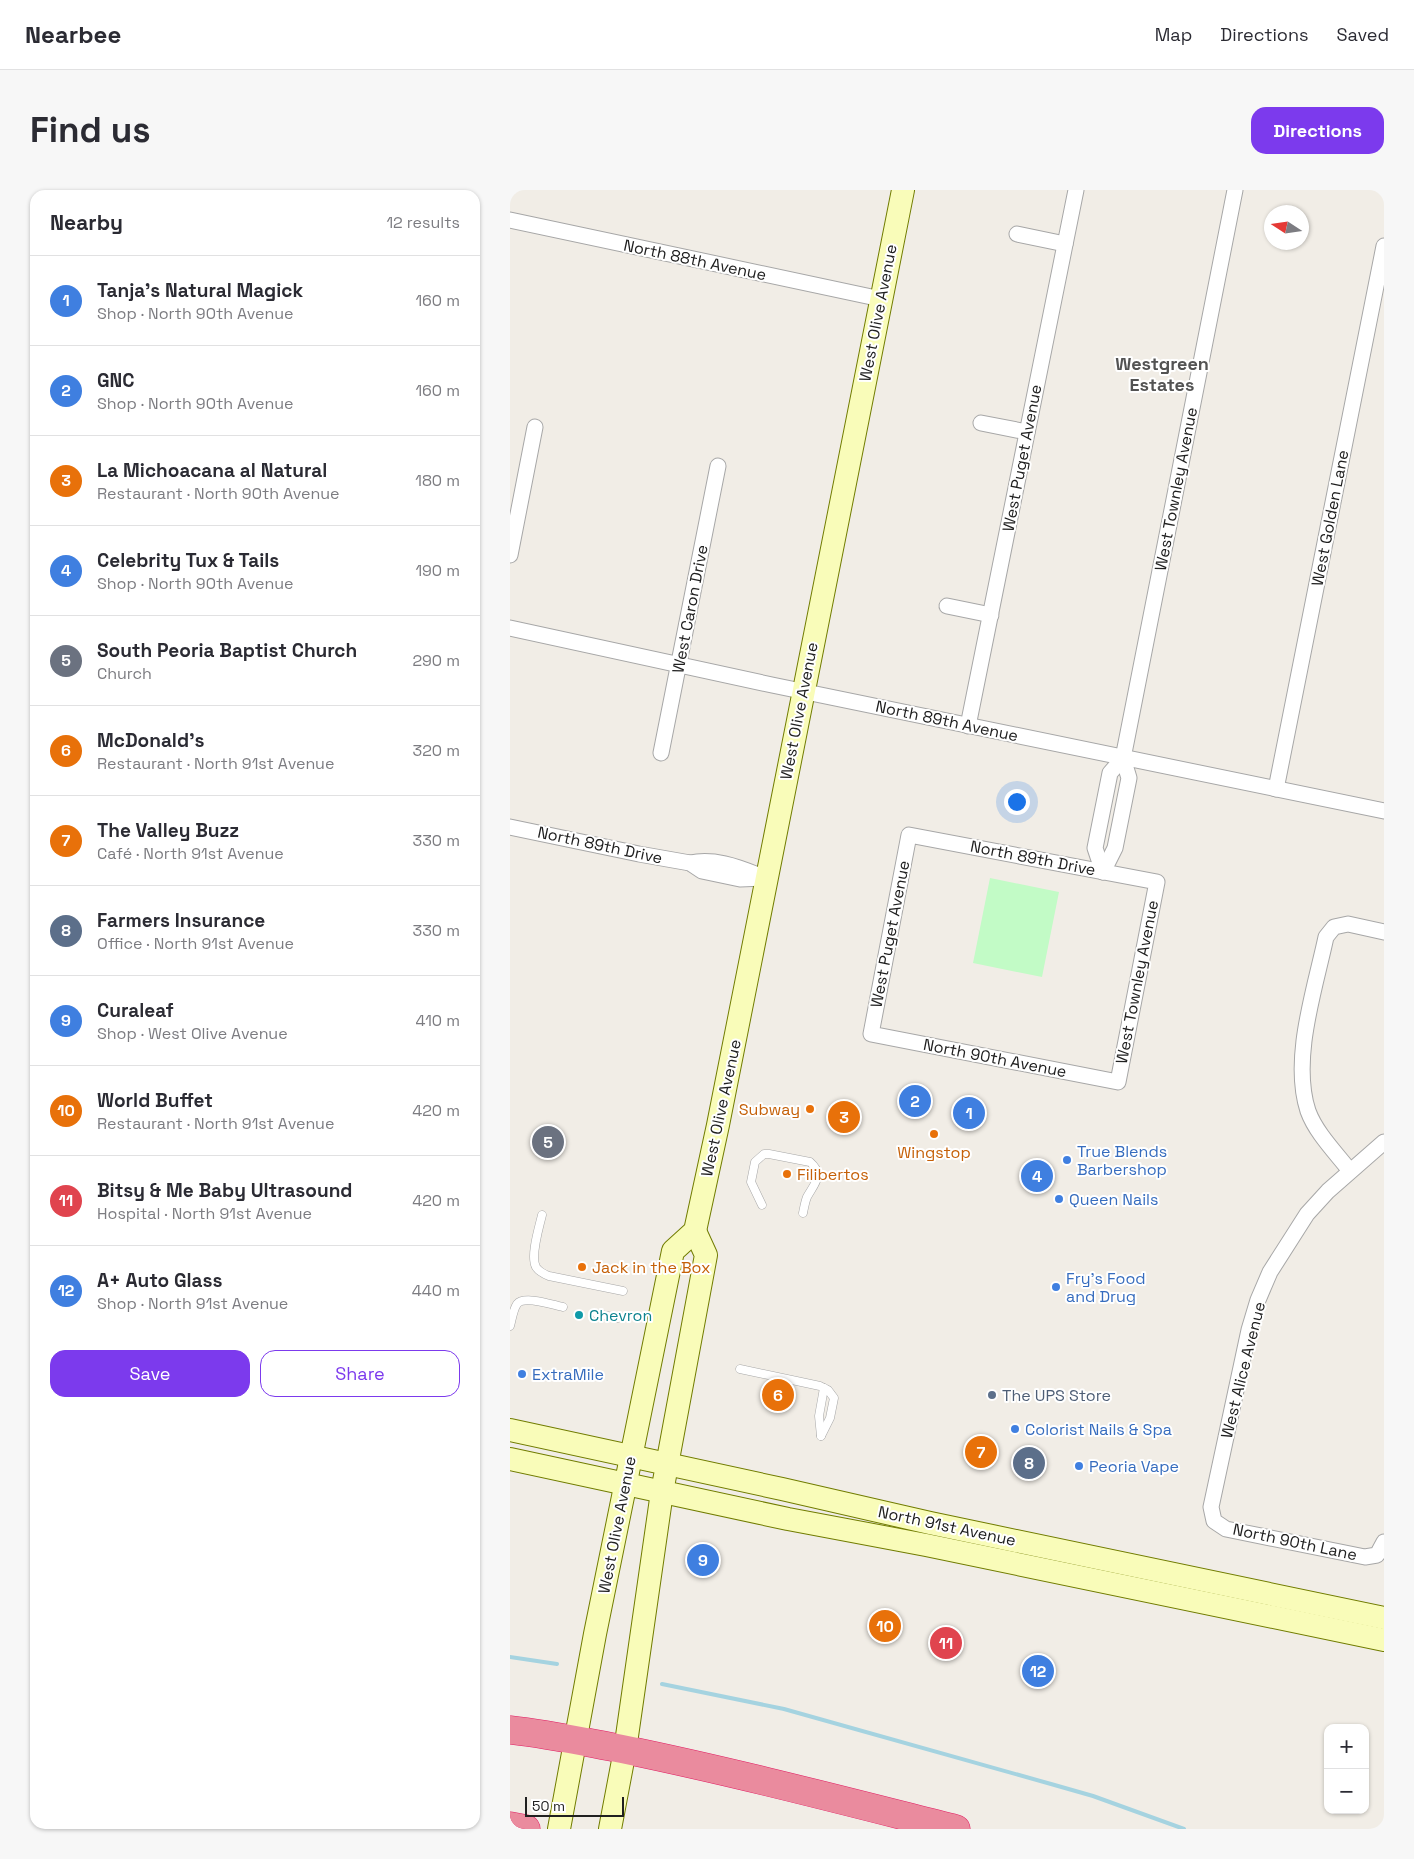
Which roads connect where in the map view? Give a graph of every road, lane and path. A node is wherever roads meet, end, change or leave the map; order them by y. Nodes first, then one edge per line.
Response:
1 (903, 190) edge
2 (1076, 190) edge
3 (1235, 190) edge
4 (510, 220) edge
5 (1017, 234) dead end
6 (1065, 244) junction
7 (1384, 246) edge
8 (881, 299) junction
9 (981, 423) dead end
10 (535, 427) dead end
11 (1027, 432) junction
12 (718, 466) dead end
13 (510, 555) edge
14 (947, 606) dead end
15 (991, 615) junction
16 (510, 628) edge
17 (680, 665) junction
18 (803, 692) junction
19 (968, 726) junction
20 (661, 753) dead end
21 (1123, 758) junction
22 (1276, 790) junction
23 (1103, 807) junction
24 (1122, 811) junction
25 (1384, 812) edge
26 (510, 827) edge
27 (909, 835) joint
28 (1103, 872) junction
29 (766, 878) junction
30 (1156, 882) joint
31 (1384, 932) edge
32 (871, 1034) joint
33 (1118, 1082) joint
34 (1384, 1142) edge
35 (1350, 1171) junction
36 (762, 1205) dead end
37 (803, 1213) dead end
38 (542, 1215) dead end
39 (695, 1231) junction
40 (623, 1291) dead end
41 (563, 1307) dead end
42 (597, 1314) dead end
43 (618, 1318) dead end
44 (510, 1326) edge
45 (740, 1369) dead end
46 (824, 1388) junction
47 (510, 1430) edge
48 (631, 1455) junction
49 (510, 1459) edge
50 (668, 1463) junction
51 (626, 1484) junction
52 (662, 1492) junction
53 (1214, 1522) joint
54 (1380, 1548) edge
55 (1384, 1618) edge
56 (1384, 1640) edge
57 (510, 1730) edge
58 (575, 1740) junction
59 (624, 1750) junction
60 (510, 1826) edge
61 (526, 1829) edge
62 (559, 1829) edge
63 (610, 1829) edge
64 (956, 1829) edge

1 - 8 main road, West Olive Avenue
2 - 6 street, West Puget Avenue
3 - 21 street, West Townley Avenue
4 - 8 street, North 88th Avenue
5 - 6 street
6 - 11 street, West Puget Avenue
7 - 22 street, West Golden Lane
8 - 18 main road, West Olive Avenue
9 - 11 street
10 - 13 street
11 - 15 street, West Puget Avenue
12 - 17 street, West Caron Drive
14 - 15 street
15 - 19 street, West Puget Avenue
16 - 17 street, North 89th Avenue
17 - 18 street, North 89th Avenue
17 - 20 street, West Caron Drive
18 - 19 street, North 89th Avenue
18 - 29 main road, West Olive Avenue
19 - 21 street, North 89th Avenue
21 - 22 street, North 89th Avenue
21 - 23 street, West Townley Avenue
21 - 24 street, West Townley Avenue
22 - 25 street, North 89th Avenue
23 - 24 street
23 - 28 street, West Townley Avenue
24 - 28 street, West Townley Avenue
26 - 29 street, North 89th Drive
27 - 28 street, North 89th Drive
27 - 32 street, West Puget Avenue
28 - 30 street, North 89th Drive
29 - 39 main road, West Olive Avenue
30 - 33 street, West Townley Avenue
31 - 35 street
32 - 33 street, North 90th Avenue
34 - 35 street, West Alice Avenue
35 - 53 street, West Alice Avenue
36 - 37 lane
38 - 40 lane
39 - 48 main road, West Olive Avenue
39 - 50 main road
41 - 44 lane
42 - 43 lane
45 - 46 lane
46 - 46 lane
47 - 48 main road, North 91st Avenue
48 - 50 main road, North 91st Avenue
48 - 51 main road, West Olive Avenue
49 - 51 main road, North 91st Avenue
50 - 52 main road
50 - 55 main road, North 91st Avenue
51 - 52 main road, North 91st Avenue
51 - 58 main road, West Olive Avenue
52 - 56 main road, North 91st Avenue
52 - 59 main road
53 - 54 street, North 90th Lane
57 - 58 highway
58 - 59 highway
58 - 62 main road, West Olive Avenue
59 - 63 main road
59 - 64 highway
60 - 61 highway

